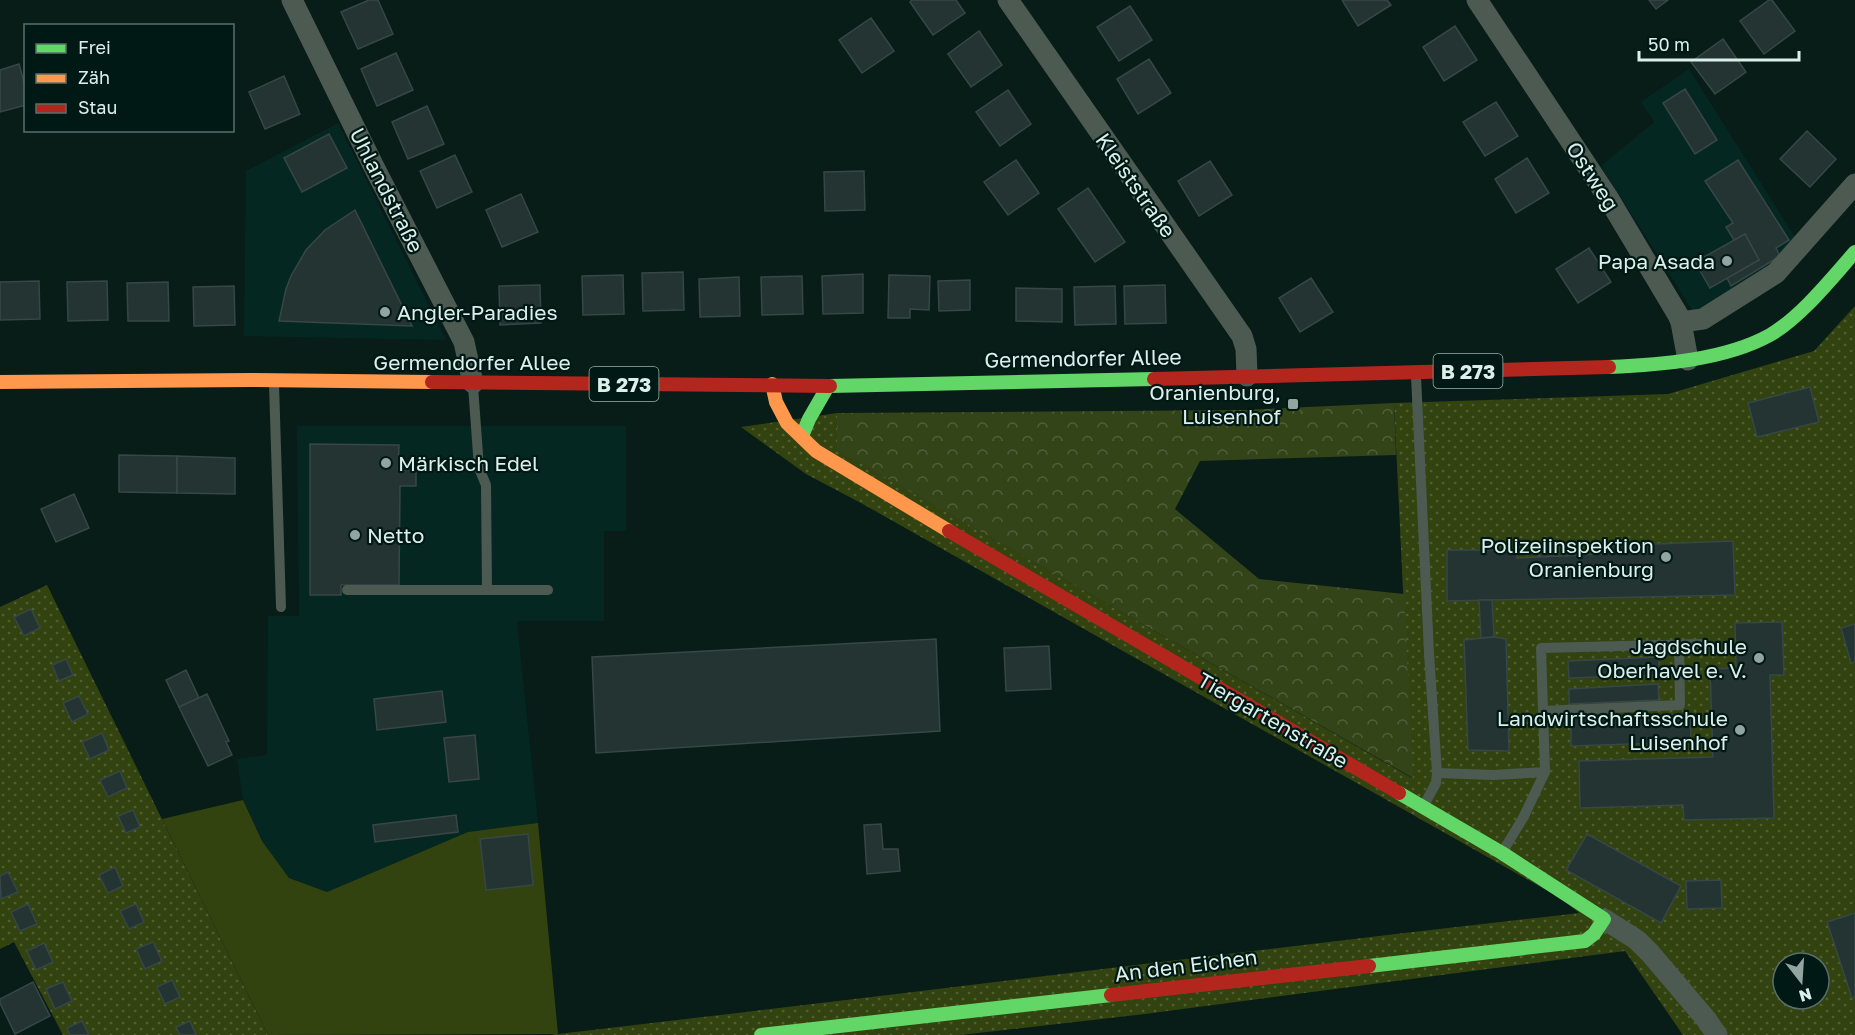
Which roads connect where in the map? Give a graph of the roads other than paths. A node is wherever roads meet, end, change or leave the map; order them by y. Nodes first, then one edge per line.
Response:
1 (292, 0) edge
2 (1008, 0) edge
3 (1477, 0) edge
4 (1855, 184) edge
5 (1855, 252) edge
6 (1681, 322) junction
7 (1688, 360) junction
8 (1416, 373) junction
9 (1247, 376) junction
10 (274, 381) junction
11 (0, 382) edge
12 (473, 383) junction
13 (772, 384) junction
14 (828, 386) junction
15 (802, 436) junction
16 (487, 589) junction
17 (347, 590) dead end
18 (548, 590) dead end
19 (280, 607) dead end
20 (1679, 644) junction
21 (1702, 644) dead end
22 (1543, 711) junction
23 (1545, 772) junction
24 (1437, 773) junction
25 (1422, 807) junction
26 (1502, 853) junction
27 (1604, 919) junction
28 (761, 1035) edge
29 (1717, 1035) edge

1 - 12 street, Uhlandstraße
2 - 9 street, Kleiststraße
3 - 6 street, Ostweg
4 - 6 street
5 - 7 street, Germendorfer Allee / B 273
6 - 7 street, Ostweg
7 - 8 street, Germendorfer Allee / B 273
8 - 9 street, Germendorfer Allee / B 273
8 - 24 lane
9 - 14 street, Germendorfer Allee / B 273
10 - 11 street, Germendorfer Allee / B 273
10 - 12 street, Germendorfer Allee / B 273
10 - 19 lane
12 - 13 street, Germendorfer Allee / B 273
12 - 16 lane
13 - 14 street, Germendorfer Allee / B 273
13 - 15 street, Tiergartenstraße
14 - 15 street
15 - 25 street, Tiergartenstraße
16 - 17 lane
16 - 18 lane
20 - 21 lane
20 - 22 lane
20 - 22 lane
22 - 23 lane
23 - 24 lane
23 - 26 lane
24 - 25 lane
25 - 26 street, Tiergartenstraße
26 - 27 street, Tiergartenstraße
27 - 28 street, An den Eichen
27 - 29 street, Tiergartenstraße

